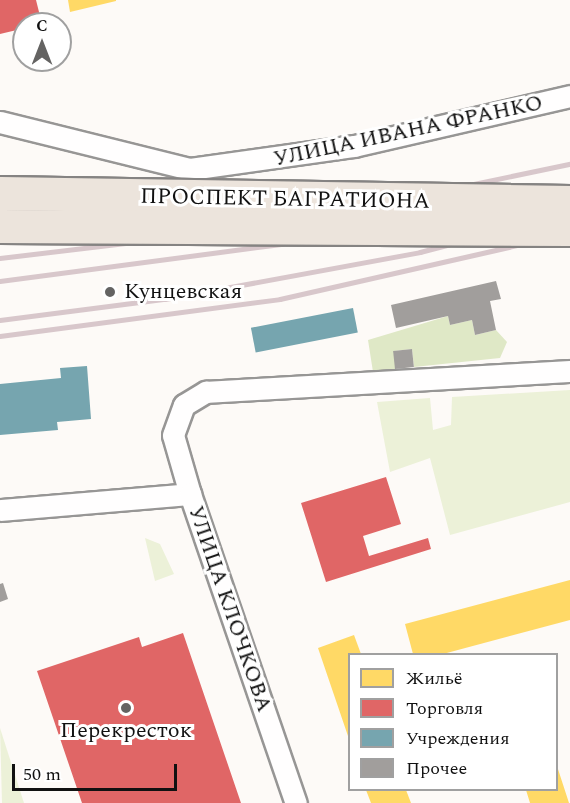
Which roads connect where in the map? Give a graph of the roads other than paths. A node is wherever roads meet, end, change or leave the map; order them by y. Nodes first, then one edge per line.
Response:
1 (570, 96) edge
2 (0, 122) edge
3 (0, 193) edge
4 (570, 202) edge
5 (0, 226) edge
6 (570, 229) edge
7 (570, 371) edge
8 (190, 494) junction
9 (0, 510) edge
10 (296, 803) edge

1 - 2 street, УЛИЦА ИВАНА ФРАНКО
3 - 4 main road, ПРОСПЕКТ БАГРАТИОНА, bridge
5 - 6 main road, ПРОСПЕКТ БАГРАТИОНА, bridge
7 - 8 street
8 - 9 street, УЛИЦА КЛОЧКОВА
8 - 10 street, УЛИЦА КЛОЧКОВА

